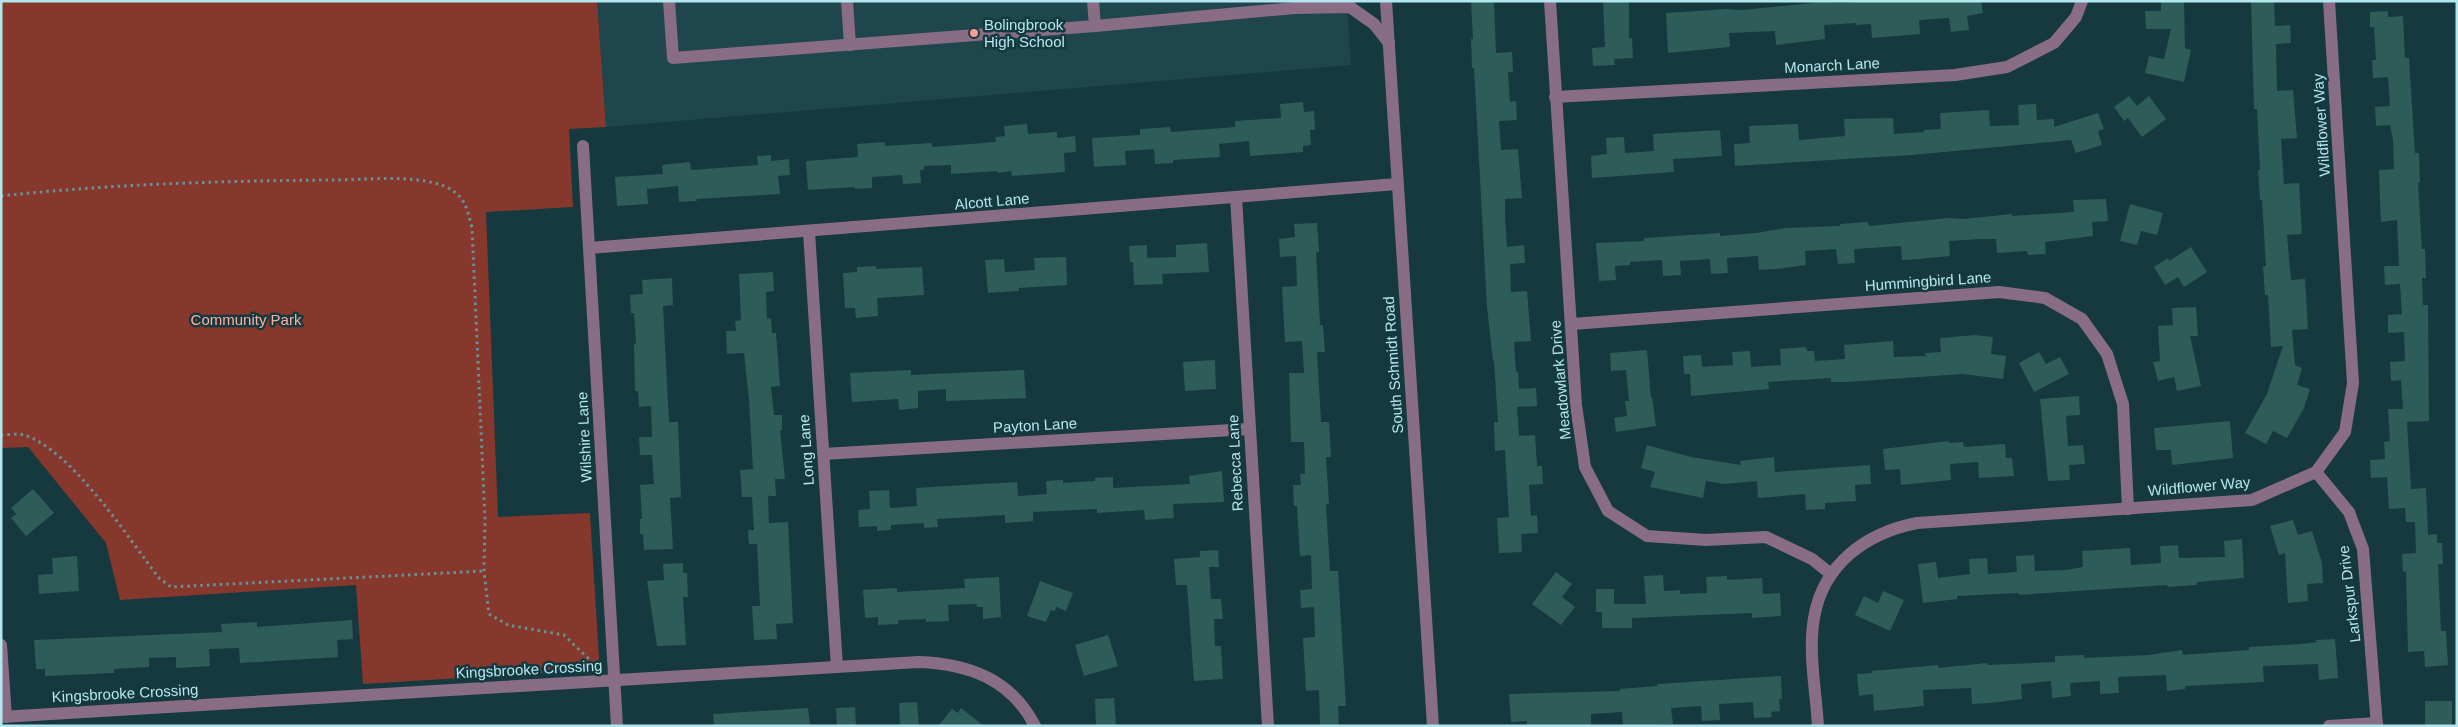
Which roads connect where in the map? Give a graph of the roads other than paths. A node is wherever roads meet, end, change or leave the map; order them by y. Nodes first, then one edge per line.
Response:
1 (669, 1) edge
2 (847, 1) edge
3 (1093, 1) edge
4 (1386, 1) edge
5 (1550, 1) edge
6 (2082, 1) edge
7 (2329, 1) edge
8 (1294, 5) edge
9 (1095, 26) junction
10 (1389, 43) junction
11 (850, 45) junction
12 (1555, 97) junction
13 (583, 146) dead end
14 (1397, 184) junction
15 (1236, 197) junction
16 (809, 232) junction
17 (589, 248) junction
18 (1572, 324) junction
19 (1249, 429) junction
20 (823, 454) junction
21 (2316, 472) junction
22 (2128, 508) junction
23 (1831, 574) junction
24 (1, 645) edge
25 (838, 667) junction
26 (614, 680) junction
27 (4, 717) edge
28 (2377, 724) edge
29 (617, 726) edge
30 (1035, 726) edge
31 (1268, 726) edge
32 (1433, 726) edge
33 (1818, 726) edge
34 (2329, 726) edge

1 - 11 street
2 - 11 street
3 - 9 street
4 - 10 street, South Schmidt Road
5 - 12 street, Meadowlark Drive
6 - 12 street, Monarch Lane
7 - 21 street, Wildflower Way
8 - 9 street
8 - 10 street
9 - 11 street
10 - 14 street, South Schmidt Road
12 - 18 street, Meadowlark Drive
13 - 17 street, Wilshire Lane
14 - 15 street, Alcott Lane
14 - 32 street, South Schmidt Road
15 - 16 street, Alcott Lane
15 - 19 street, Rebecca Lane
16 - 17 street, Alcott Lane
16 - 20 street, Long Lane
17 - 26 street, Wilshire Lane
18 - 22 street, Hummingbird Lane
18 - 23 street, Meadowlark Drive
19 - 20 street, Payton Lane
19 - 31 street, Rebecca Lane
20 - 25 street, Long Lane
21 - 22 street, Wildflower Way
21 - 28 street, Larkspur Drive
22 - 23 street, Wildflower Way
23 - 33 street, Wildflower Way
24 - 27 street
25 - 26 street, Kingsbrooke Crossing
25 - 30 street, Kingsbrooke Crossing
26 - 27 street, Kingsbrooke Crossing
26 - 29 street, Wilshire Lane
28 - 34 street

